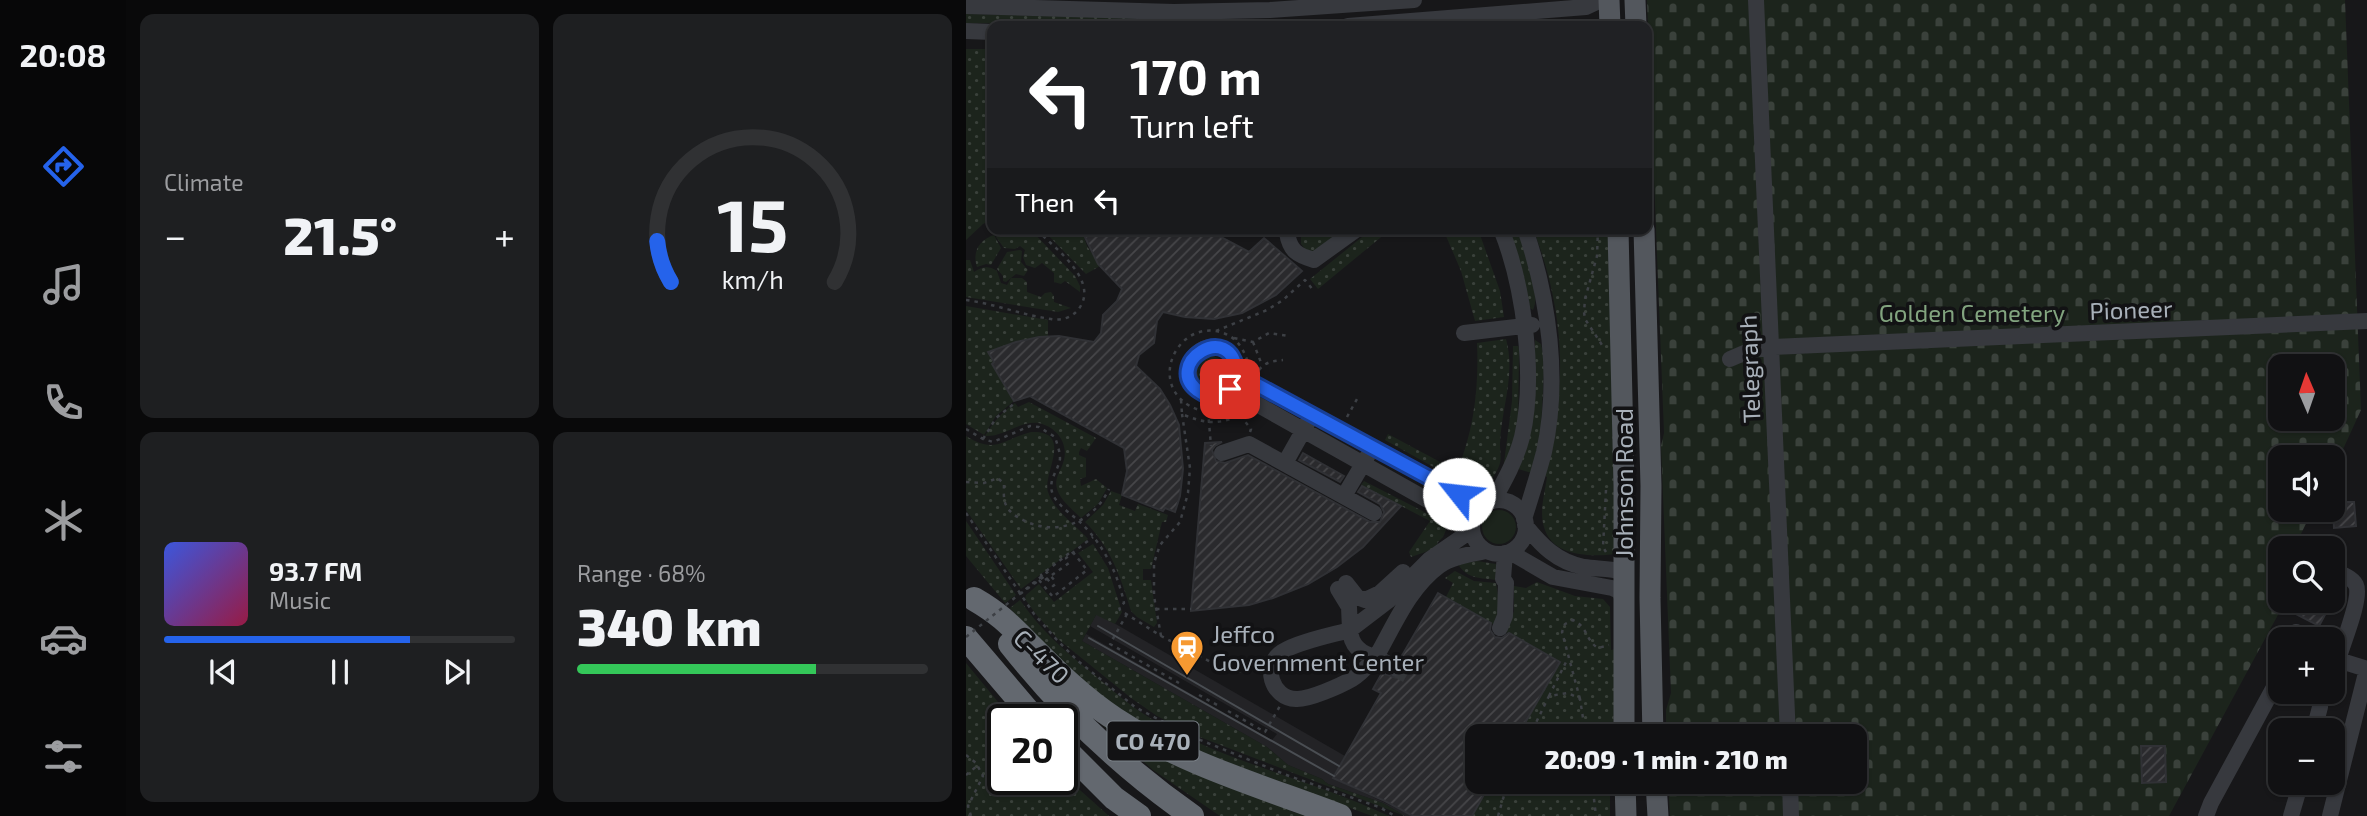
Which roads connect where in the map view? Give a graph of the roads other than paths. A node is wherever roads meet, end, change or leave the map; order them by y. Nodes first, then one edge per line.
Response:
1 (1414, 0) edge
2 (1601, 0) edge
3 (1609, 0) edge
4 (1635, 0) edge
5 (1756, 0) edge
6 (1371, 4) junction
7 (966, 6) edge
8 (1271, 18) edge
9 (1372, 21) edge
10 (1420, 21) edge
11 (1610, 21) edge
12 (1636, 21) edge
13 (966, 31) edge
14 (987, 32) edge
15 (1288, 235) edge
16 (1349, 235) edge
17 (1503, 235) edge
18 (1527, 235) edge
19 (1618, 235) edge
20 (1644, 235) edge
21 (2367, 321) edge
22 (1548, 323) junction
23 (1524, 326) junction
24 (1464, 333) dead end
25 (1771, 347) junction
26 (1730, 359) dead end
27 (1312, 416) junction
28 (1302, 431) junction
29 (1375, 444) junction
30 (1222, 453) road end
31 (1285, 463) junction
32 (1363, 465) junction
33 (1344, 496) junction
34 (1488, 503) junction
35 (1374, 513) dead end
36 (1525, 522) junction
37 (1472, 528) junction
38 (1486, 551) junction
39 (1508, 552) junction
40 (1430, 559) junction
41 (1528, 564) junction
42 (1616, 564) junction
43 (2345, 576) edge
44 (1506, 583) junction
45 (970, 594) edge
46 (1623, 599) junction
47 (1500, 628) dead end
48 (1350, 630) junction
49 (2345, 630) edge
50 (966, 637) edge
51 (1376, 657) junction
52 (2345, 662) edge
53 (1395, 668) tunnel mouth
54 (2367, 669) edge
55 (2268, 698) edge
56 (1651, 701) junction
57 (1022, 704) edge
58 (1625, 724) edge
59 (1652, 724) edge
60 (1787, 724) edge
61 (2345, 760) edge
62 (1078, 762) edge
63 (1625, 794) edge
64 (1657, 794) edge
65 (1790, 794) edge
66 (2297, 795) edge
67 (2336, 795) edge
68 (2338, 795) edge
69 (1139, 816) edge
70 (1192, 816) edge
71 (1340, 816) edge
72 (1626, 816) edge
73 (1658, 816) edge
74 (1791, 816) edge
75 (2206, 816) edge
76 (2291, 816) edge
77 (2330, 816) edge
78 (2339, 816) edge

1 - 6 street
2 - 10 street
3 - 11 main road
4 - 12 main road
5 - 25 street, Telegraph
6 - 8 street
6 - 9 street
7 - 8 street
13 - 14 street
15 - 16 street
17 - 23 street
18 - 22 street
19 - 42 main road, Johnson Road
20 - 56 main road, Johnson Road
21 - 25 street, Pioneer
22 - 23 street
22 - 36 street
23 - 24 street
23 - 34 street
25 - 26 street, Pioneer
25 - 60 street, Telegraph
27 - 28 street
27 - 28 street
27 - 29 street
28 - 31 street
28 - 32 street
29 - 32 street
29 - 34 street
30 - 31 street
31 - 33 street
32 - 33 street
32 - 37 street
33 - 35 street
34 - 36 street
34 - 37 street
36 - 39 street
36 - 42 street
37 - 38 street
37 - 40 street
38 - 39 street
38 - 51 street
39 - 41 street
39 - 44 street
40 - 48 street
40 - 48 street
41 - 44 street
41 - 46 street
42 - 46 main road, Johnson Road
42 - 56 main road
43 - 49 street
44 - 47 street
45 - 70 highway
45 - 71 highway, C-470 / CO 470
46 - 58 main road, Johnson Road
48 - 51 street
48 - 51 street
50 - 57 highway
51 - 53 street
52 - 54 street
54 - 61 street
55 - 75 street
56 - 59 main road, Johnson Road
62 - 69 highway
63 - 72 main road
64 - 73 main road
65 - 74 street
66 - 76 street
67 - 77 street
68 - 78 street

